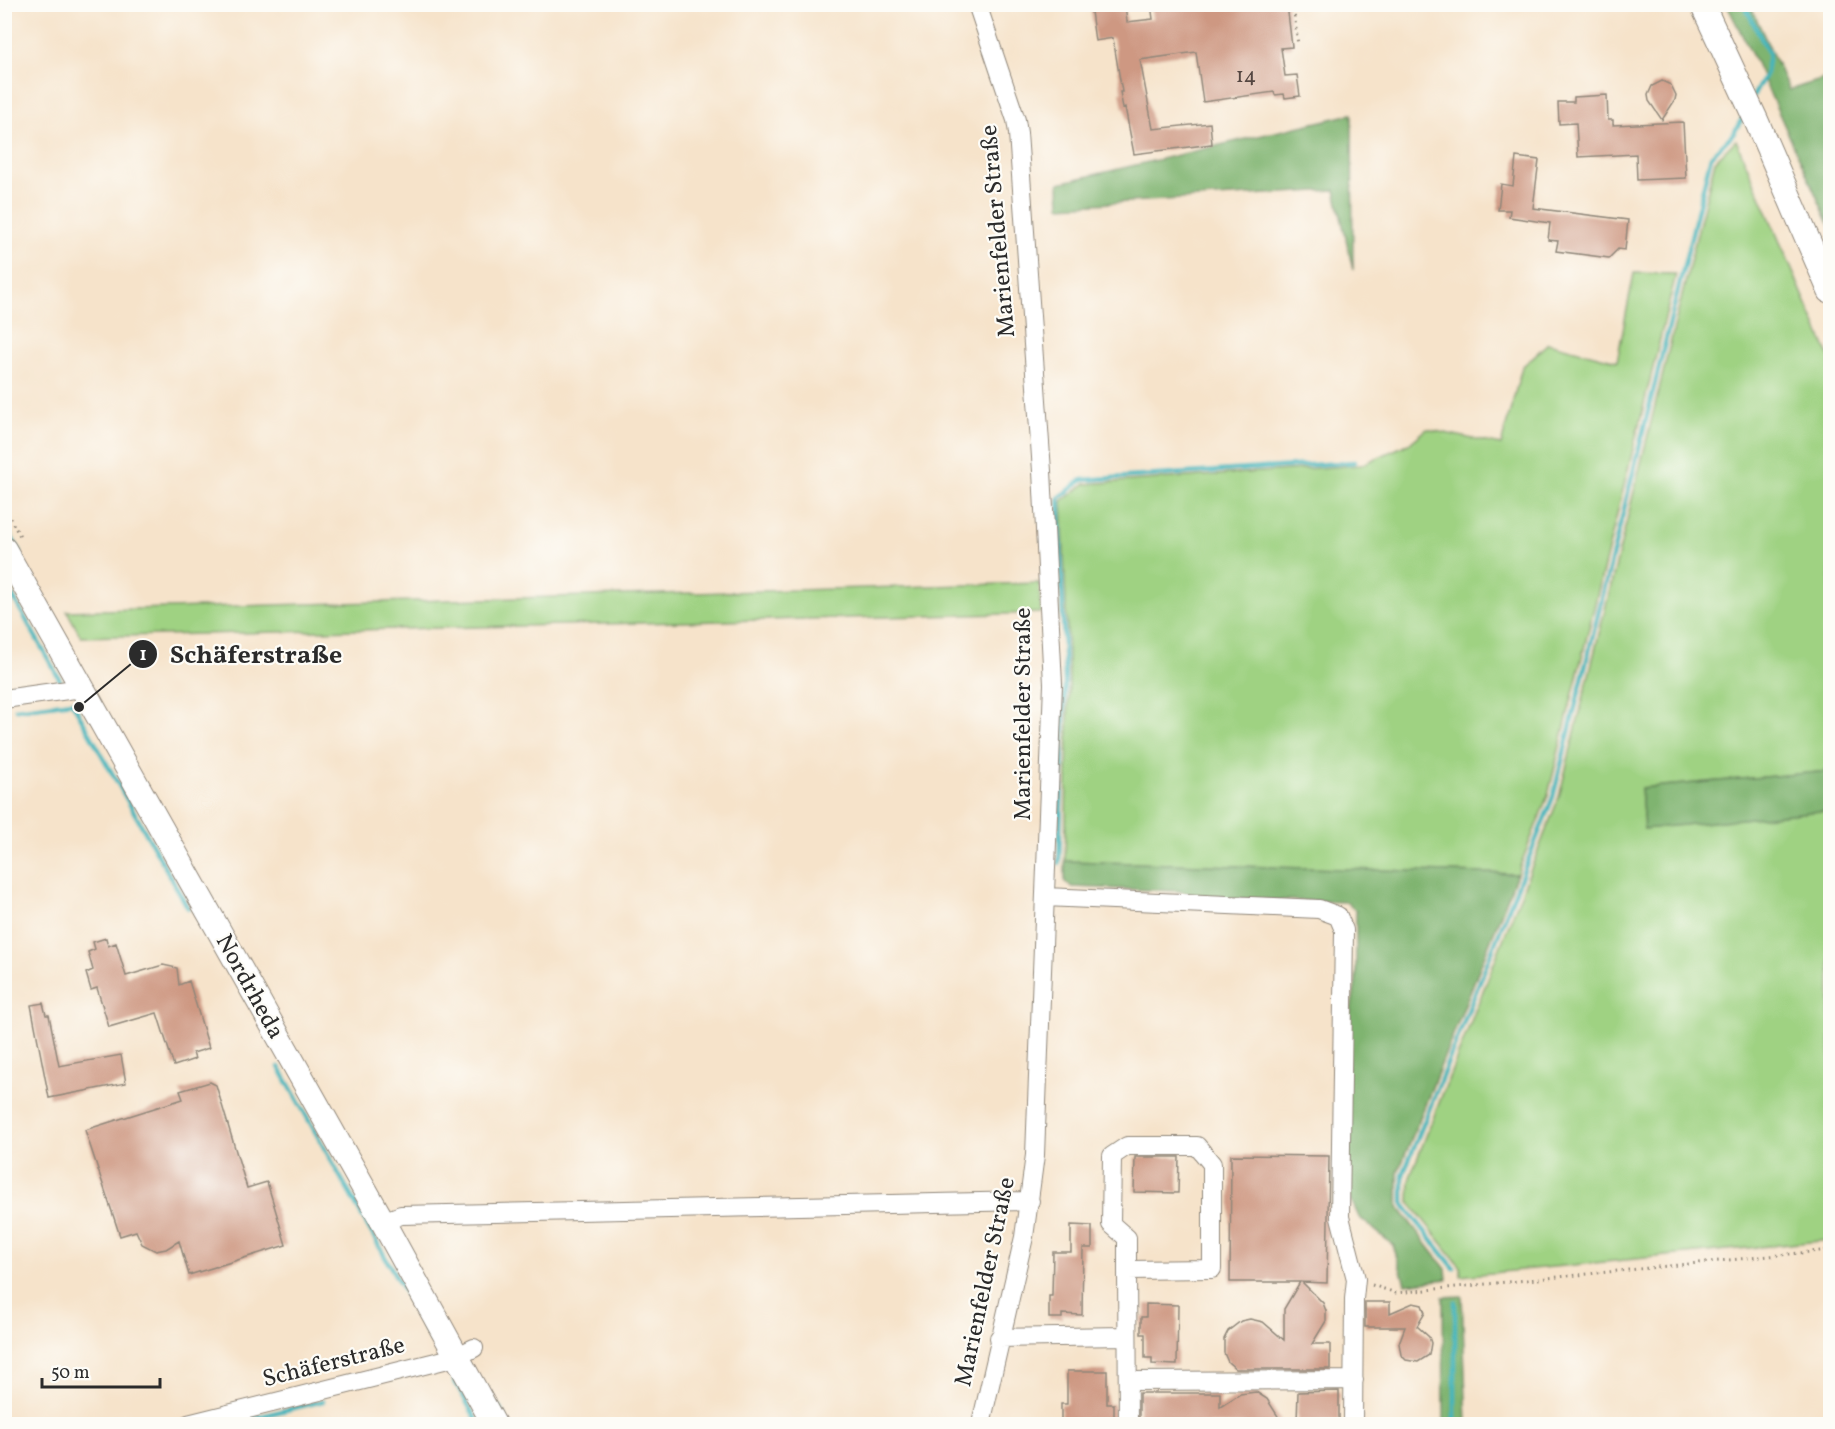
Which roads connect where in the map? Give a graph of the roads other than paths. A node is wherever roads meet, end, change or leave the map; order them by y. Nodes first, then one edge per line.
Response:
1 (977, 4) edge
2 (1702, 4) edge
3 (1830, 291) edge
4 (4, 549) edge
5 (82, 688) junction
6 (5, 699) edge
7 (4, 710) edge
8 (1045, 897) junction
9 (1030, 1201) junction
10 (383, 1222) junction
11 (1127, 1270) junction
12 (1126, 1336) junction
13 (999, 1338) junction
14 (465, 1353) junction
15 (1354, 1380) junction
16 (1128, 1381) junction
17 (188, 1425) edge
18 (494, 1425) edge
19 (981, 1425) edge
20 (1128, 1425) edge
21 (1353, 1425) edge

1 - 8 street, Marienfelder Straße
2 - 3 main road
4 - 5 main road, Nordrheda
5 - 6 street
5 - 10 main road, Nordrheda
6 - 7 street
8 - 9 street, Marienfelder Straße
8 - 15 street
9 - 10 street
9 - 13 street, Marienfelder Straße
10 - 14 main road, Nordrheda
11 - 11 street
11 - 12 street
12 - 13 street
12 - 16 street
13 - 19 street, Marienfelder Straße
14 - 17 street, Schäferstraße
14 - 18 main road, Nordrheda
15 - 16 street
15 - 21 street
16 - 20 street

